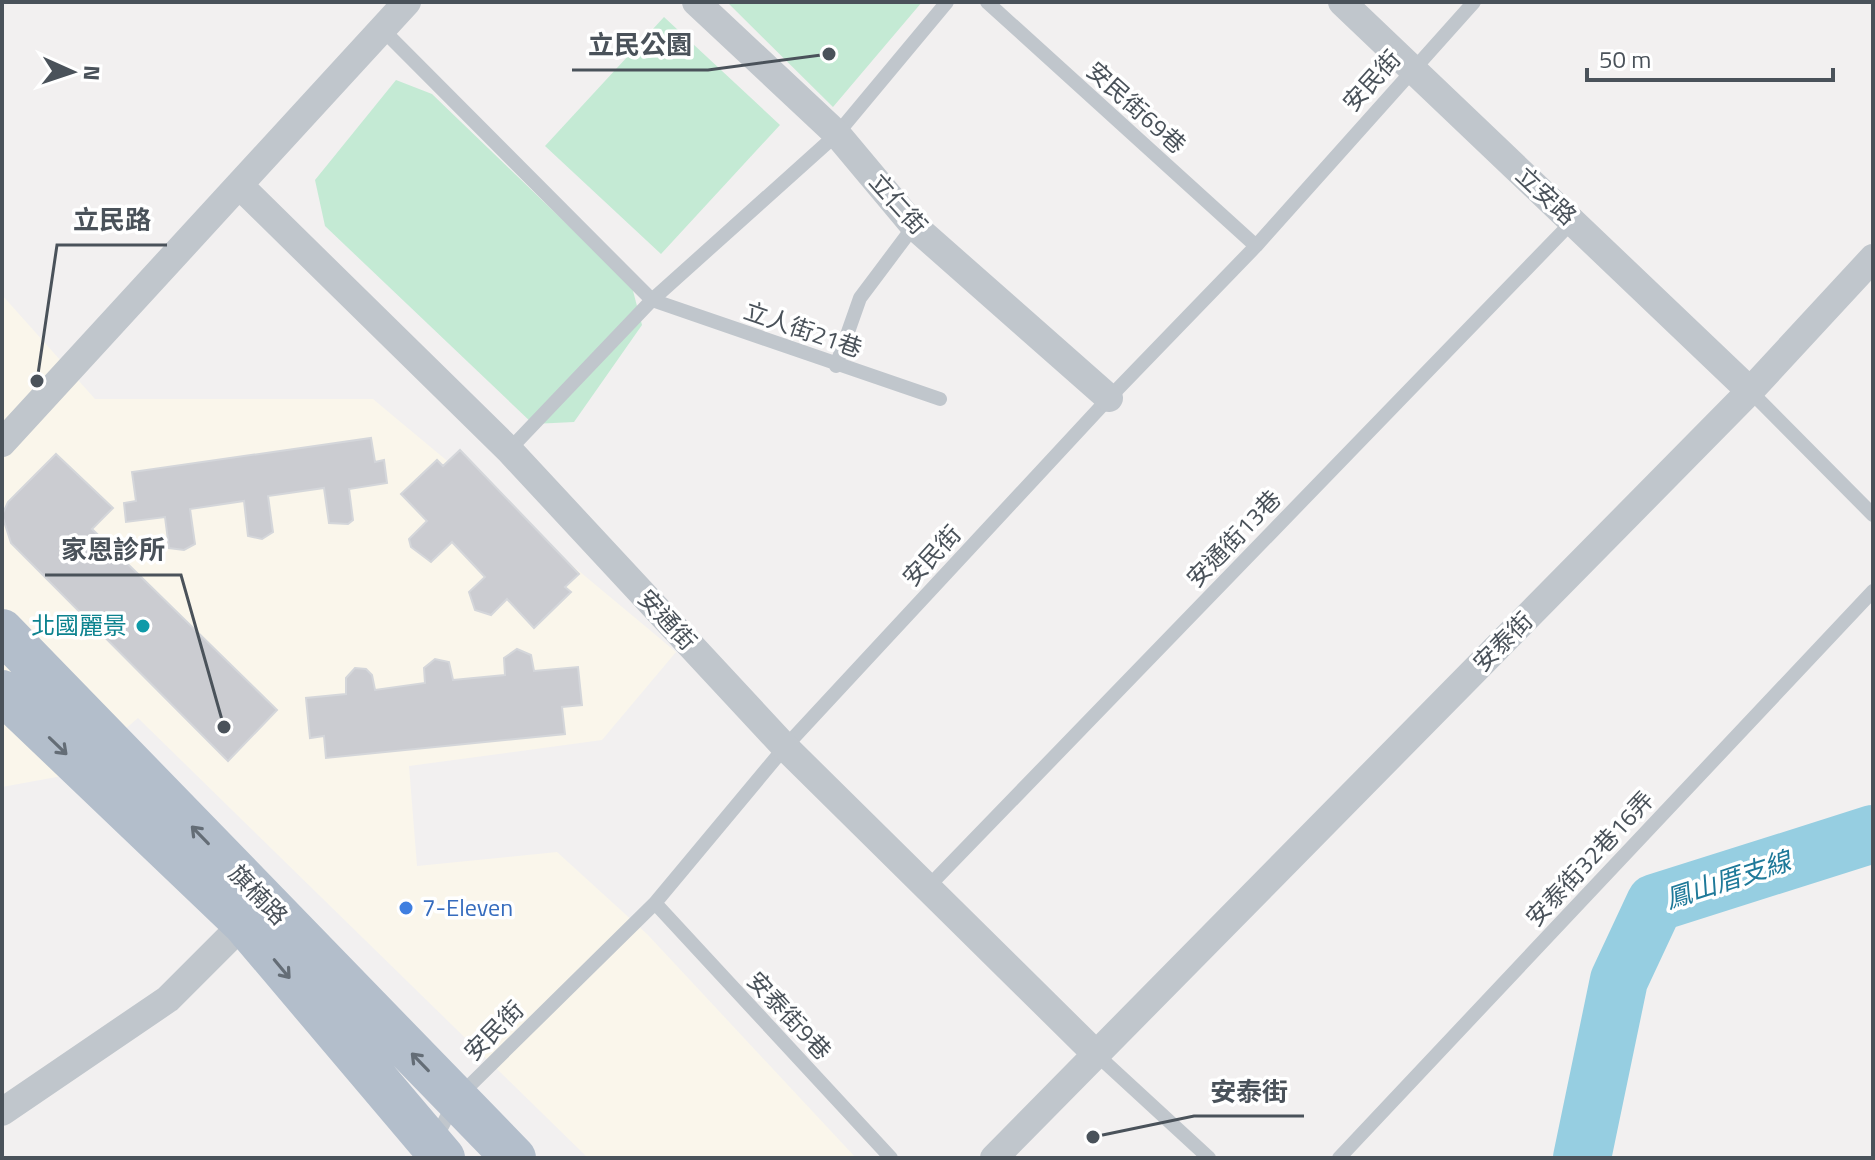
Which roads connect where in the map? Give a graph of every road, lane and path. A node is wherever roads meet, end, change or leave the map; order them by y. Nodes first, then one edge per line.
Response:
1 (407, 2) edge
2 (696, 2) edge
3 (947, 2) edge
4 (987, 2) edge
5 (1342, 2) edge
6 (1474, 2) edge
7 (382, 29) junction
8 (1411, 71) junction
9 (837, 134) junction
10 (239, 185) junction
11 (1573, 221) junction
12 (914, 226) junction
13 (1256, 246) junction
14 (1873, 258) edge
15 (652, 300) junction
16 (836, 366) junction
17 (1750, 391) junction
18 (1109, 398) junction
19 (940, 399) dead end
20 (2, 443) edge
21 (509, 450) junction
22 (1873, 515) edge
23 (1873, 591) edge
24 (2, 631) edge
25 (2, 692) edge
26 (785, 747) junction
27 (927, 888) junction
28 (655, 903) junction
29 (244, 923) junction
30 (1096, 1054) junction
31 (456, 1099) junction
32 (6, 1103) edge
33 (433, 1154) edge
34 (514, 1158) edge
35 (891, 1158) edge
36 (994, 1158) edge
37 (1209, 1158) edge
38 (1339, 1158) edge

1 - 7 street
2 - 9 street, 立仁街
3 - 9 lane
4 - 13 lane, 安民街69巷
5 - 8 street, 立安路
6 - 8 lane, 安民街
7 - 10 street
7 - 15 lane
8 - 11 street, 立安路
8 - 13 lane, 安民街
9 - 12 street, 立仁街
9 - 15 lane
10 - 20 street
10 - 21 street, 安通街
11 - 17 street, 立安路
11 - 27 lane, 安通街13巷
12 - 16 lane
12 - 18 street, 立仁街
13 - 18 lane, 安民街
14 - 17 street, 安泰街
15 - 16 lane, 立人街21巷
15 - 21 lane
16 - 19 lane, 立人街21巷
17 - 22 lane
17 - 30 street, 安泰街
18 - 26 lane, 安民街
21 - 26 street, 安通街
23 - 38 lane, 安泰街32巷16弄
31 -> 24 main road, 旗楠路
25 -> 29 main road, 旗楠路
26 - 27 street, 安通街
26 - 28 lane, 安民街
27 - 30 street, 安通街
28 - 31 lane, 安民街
28 - 35 lane, 安泰街9巷
29 - 32 street
29 -> 33 main road, 旗楠路
30 - 36 street, 安泰街
30 - 37 lane
31 - 33 lane, 安民街
31 - 34 main road, 旗楠路

